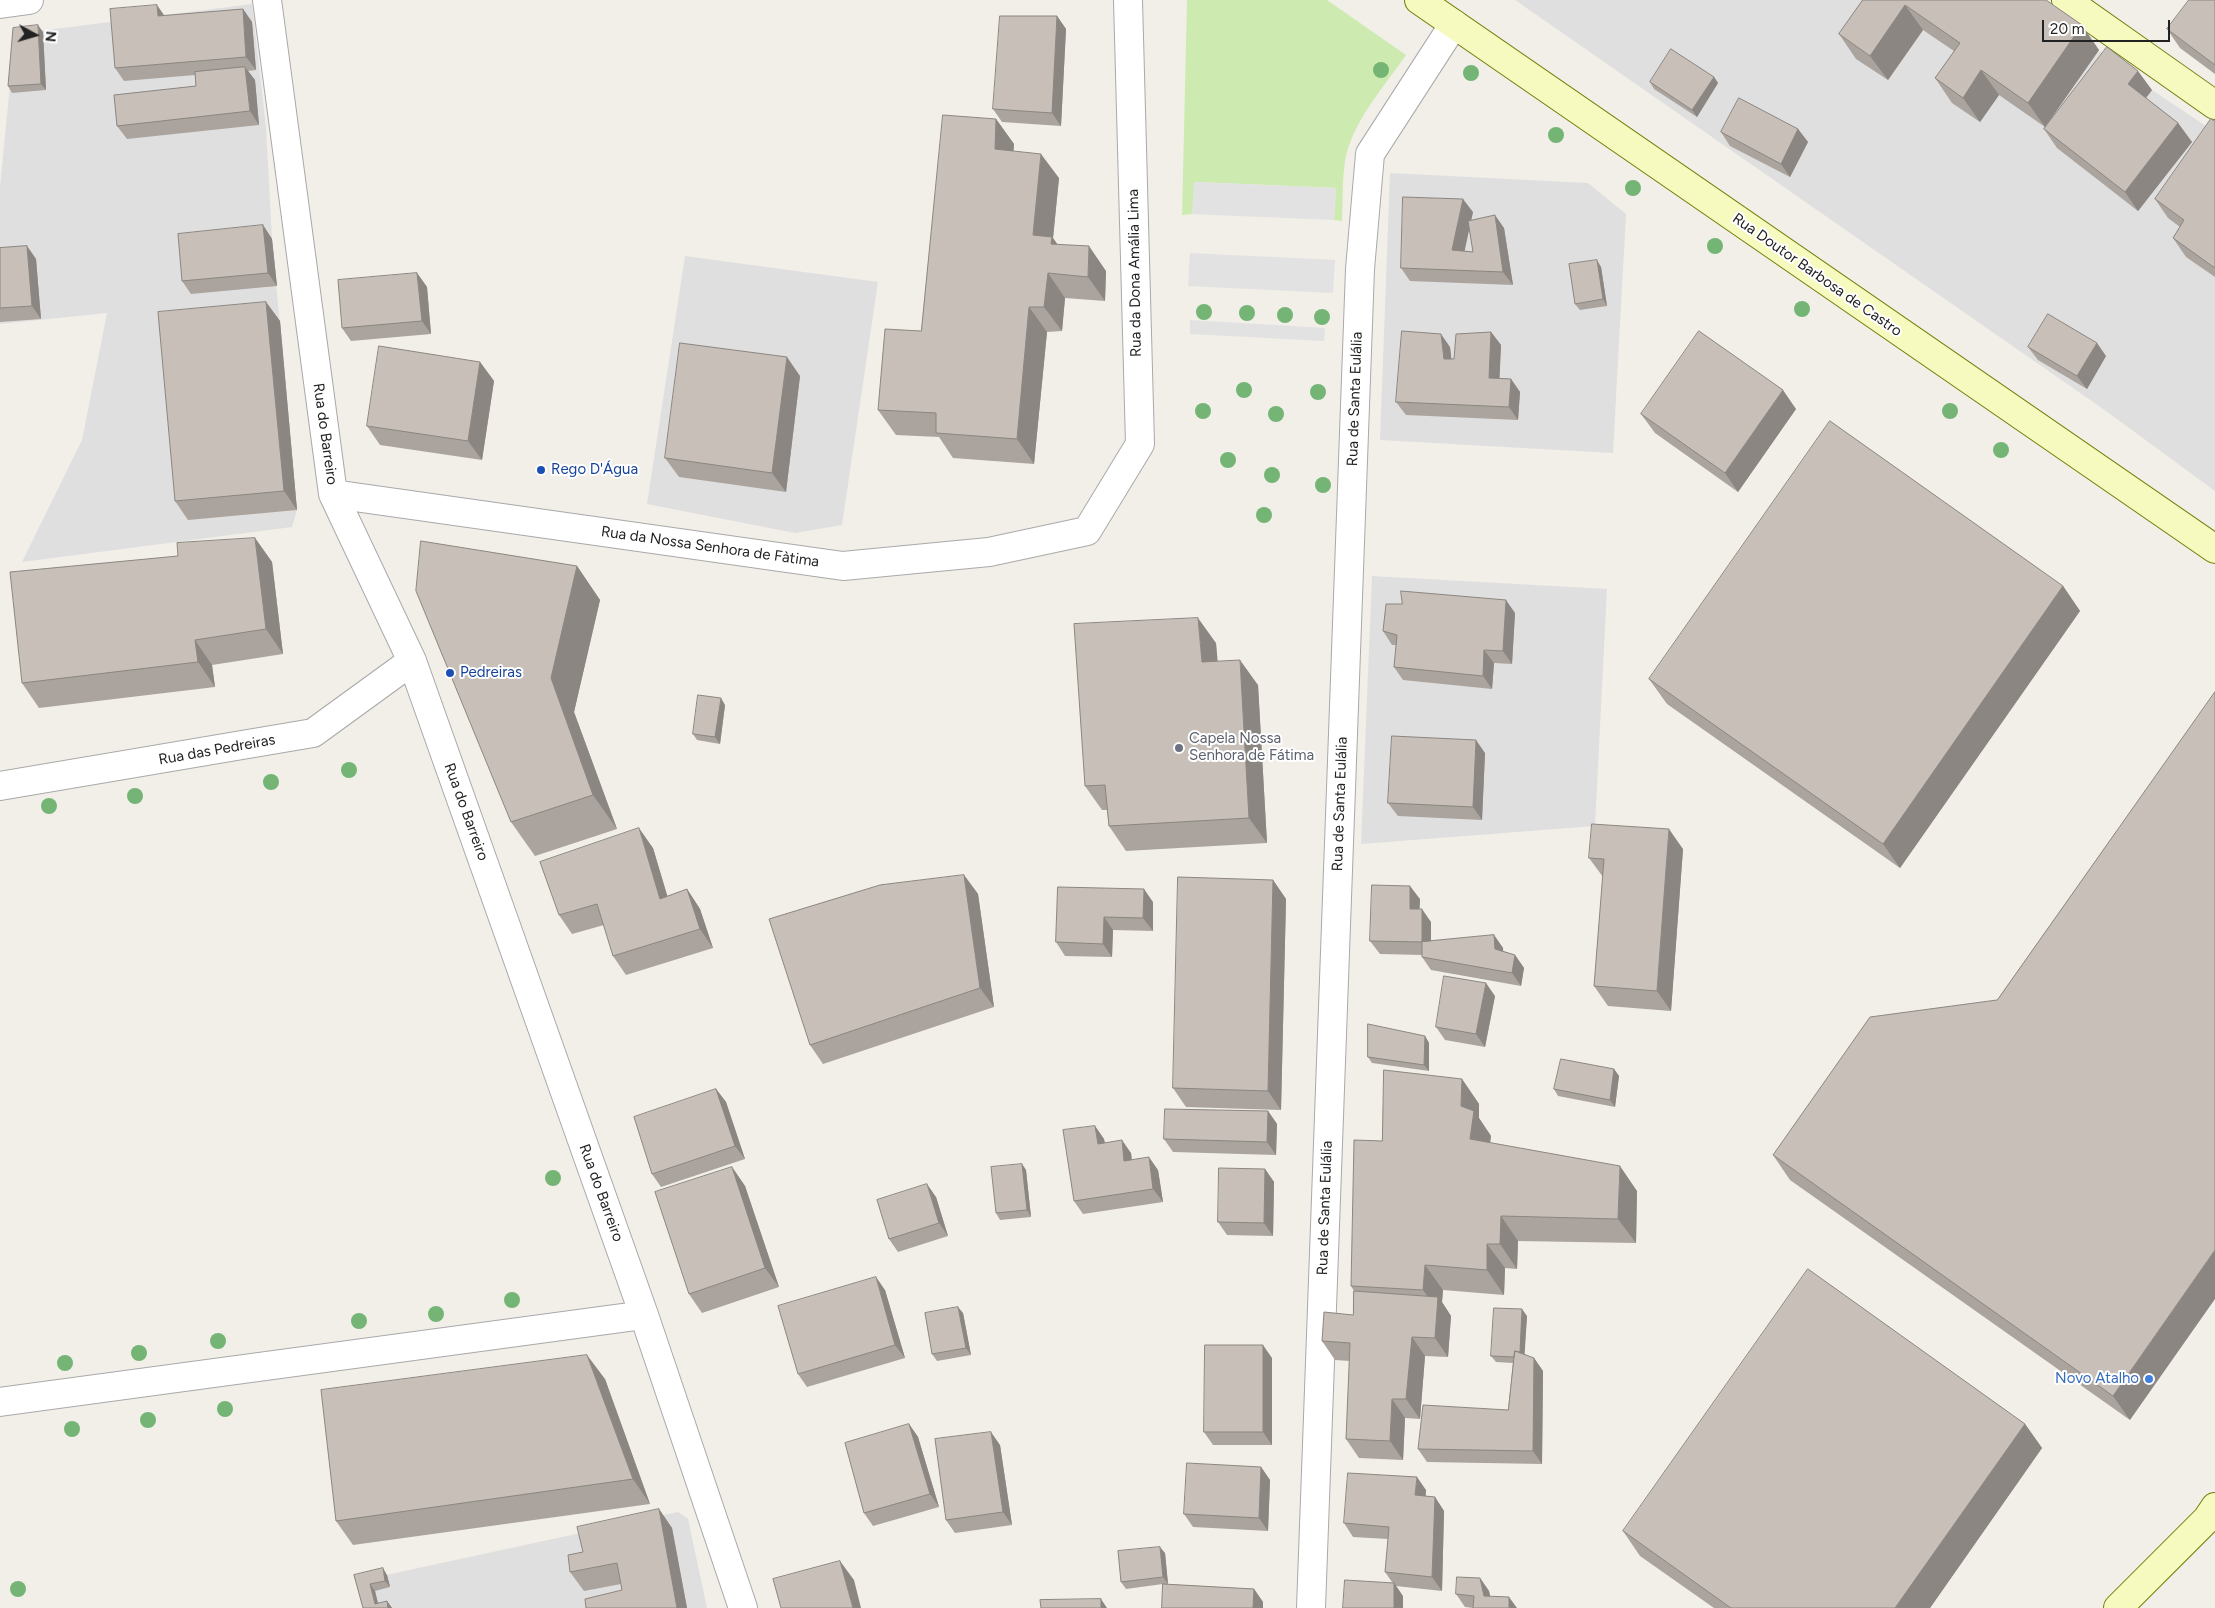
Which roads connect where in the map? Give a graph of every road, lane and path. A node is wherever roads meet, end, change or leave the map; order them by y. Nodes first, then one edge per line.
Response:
1 (29, 0) edge
2 (267, 0) edge
3 (1128, 0) edge
4 (1419, 0) edge
5 (2066, 0) edge
6 (0, 4) edge
7 (1454, 24) junction
8 (2215, 105) edge
9 (333, 494) junction
10 (1087, 531) joint
11 (2215, 549) edge
12 (412, 661) junction
13 (0, 786) edge
14 (644, 1315) junction
15 (0, 1402) edge
16 (2215, 1507) edge
17 (743, 1608) edge
18 (1311, 1608) edge
19 (2118, 1608) edge

1 - 6 street
2 - 9 street, Rua do Barreiro
3 - 10 street, Rua da Dona Amália Lima
4 - 7 street, Rua Doutor Barbosa de Castro
5 - 8 street
7 - 11 street, Rua Doutor Barbosa de Castro
7 - 18 street, Rua de Santa Eulália
9 - 10 street, Rua da Nossa Senhora de Fàtima
9 - 12 street, Rua do Barreiro
12 - 13 street, Rua das Pedreiras
12 - 14 street, Rua do Barreiro
14 - 15 street
14 - 17 street, Rua do Barreiro
16 - 19 street

